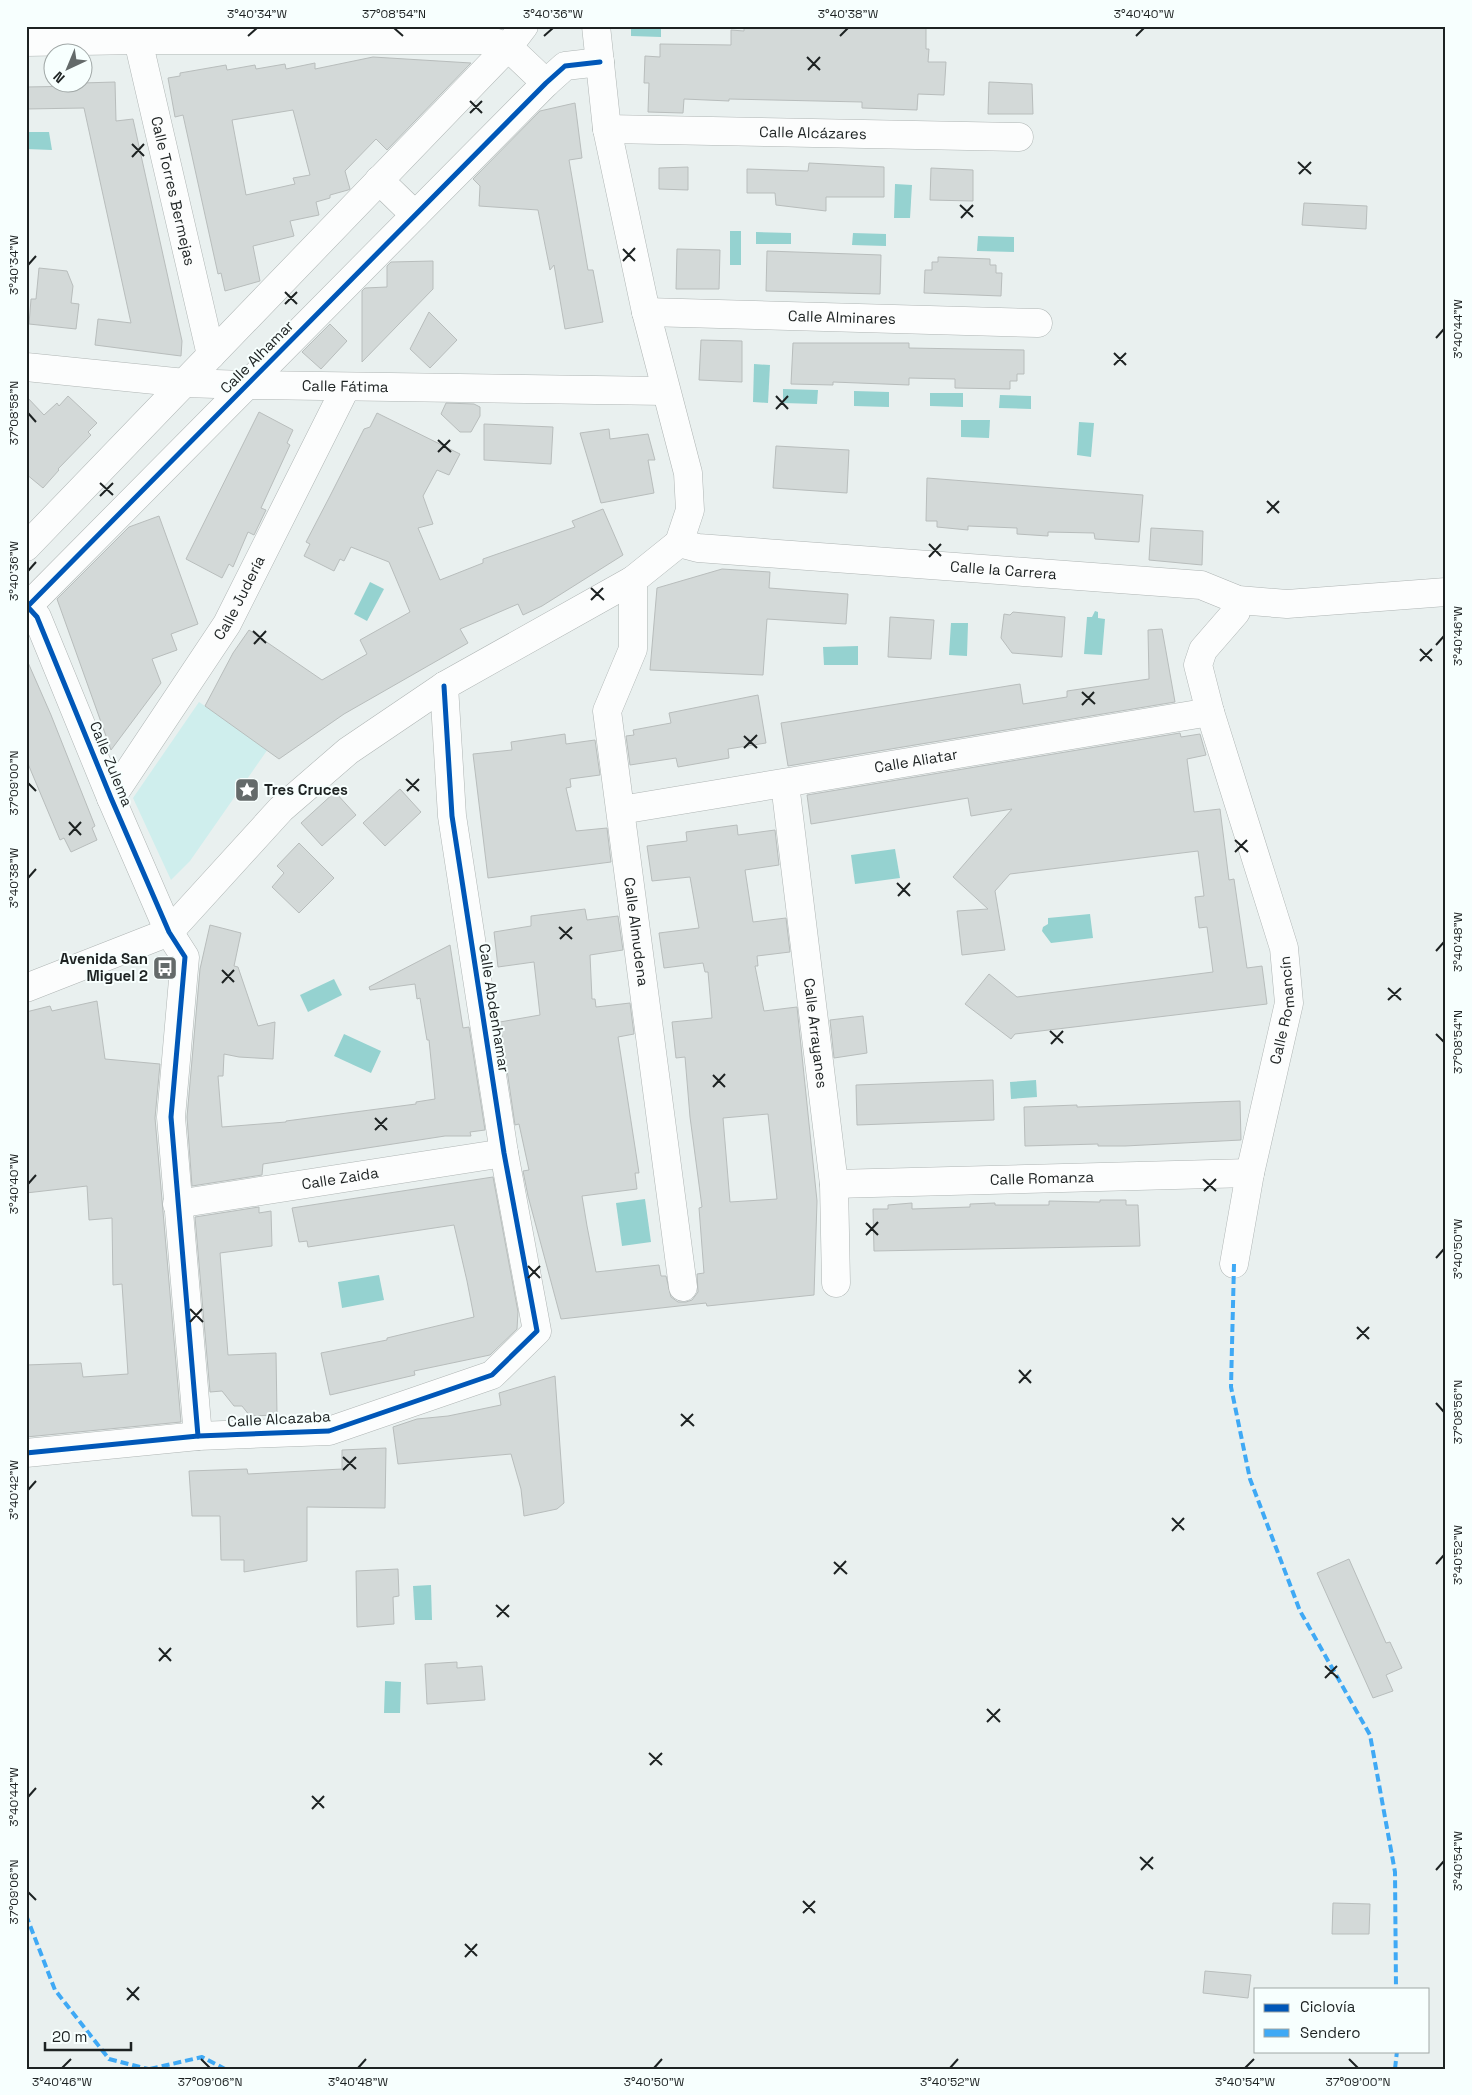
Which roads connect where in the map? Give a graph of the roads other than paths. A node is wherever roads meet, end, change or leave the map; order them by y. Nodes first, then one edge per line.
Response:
1 (524, 26) edge
2 (596, 26) edge
3 (138, 33) edge
4 (26, 42) edge
5 (508, 47) junction
6 (600, 62) junction
7 (546, 83) junction
8 (607, 129) junction
9 (1019, 137) dead end
10 (380, 180) junction
11 (415, 215) junction
12 (646, 312) junction
13 (1038, 323) dead end
14 (212, 355) junction
15 (26, 367) edge
16 (184, 383) junction
17 (246, 386) junction
18 (346, 387) junction
19 (665, 391) junction
20 (679, 543) junction
21 (26, 547) edge
22 (26, 553) edge
23 (54, 580) junction
24 (633, 580) junction
25 (1446, 592) edge
26 (1238, 600) junction
27 (27, 607) edge
28 (444, 686) junction
29 (1210, 712) junction
30 (784, 784) junction
31 (111, 798) junction
32 (621, 810) junction
33 (169, 932) junction
34 (26, 988) edge
35 (504, 1153) junction
36 (1250, 1173) junction
37 (834, 1184) junction
38 (178, 1204) junction
39 (1234, 1264) dead end
40 (836, 1283) dead end
41 (683, 1287) dead end
42 (536, 1331) joint
43 (198, 1436) junction
44 (26, 1453) edge

1 - 5 street
2 - 6 street
3 - 4 street
3 - 5 street
3 - 14 street, Calle Torres Bermejas
5 - 7 street
5 - 10 street
6 - 7 street, Calle Alhamar
6 - 8 street
7 - 11 street, Calle Alhamar
8 - 9 street, Calle Alcázares
8 - 12 street
10 - 11 street
10 - 14 street
11 - 17 street, Calle Alhamar
12 - 13 street, Calle Alminares
12 - 19 street
14 - 16 street
15 - 16 street, Calle Fátima
16 - 17 street, Calle Fátima
16 - 21 street
17 - 18 street, Calle Fátima
17 - 23 street, Calle Alhamar
18 - 19 street, Calle Fátima
18 - 31 street, Calle Judería
19 - 20 street
20 - 24 street
20 - 26 street, Calle la Carrera
22 - 23 street
23 - 27 street, Calle Alhamar
24 - 28 street
24 - 32 street, Calle Almudena
25 - 26 street, Calle la Carrera
26 - 29 street, Calle Romancín
27 - 31 street, Calle Zulema
28 - 33 street
28 - 35 street, Calle Abdenhamar
29 - 30 street, Calle Aliatar
29 - 36 street, Calle Romancín
30 - 32 street, Calle Aliatar
30 - 37 street, Calle Arrayanes
31 - 33 street, Calle Zulema
32 - 41 street, Calle Almudena
33 - 34 street
33 - 38 street, Calle Zulema
35 - 38 street, Calle Zaida
35 - 42 street, Calle Abdenhamar
36 - 37 street, Calle Romanza
36 - 39 street, Calle Romancín
37 - 40 street, Calle Arrayanes
38 - 43 street, Calle Zulema
42 - 43 street, Calle Alcazaba
43 - 44 street, Calle Alcazaba

